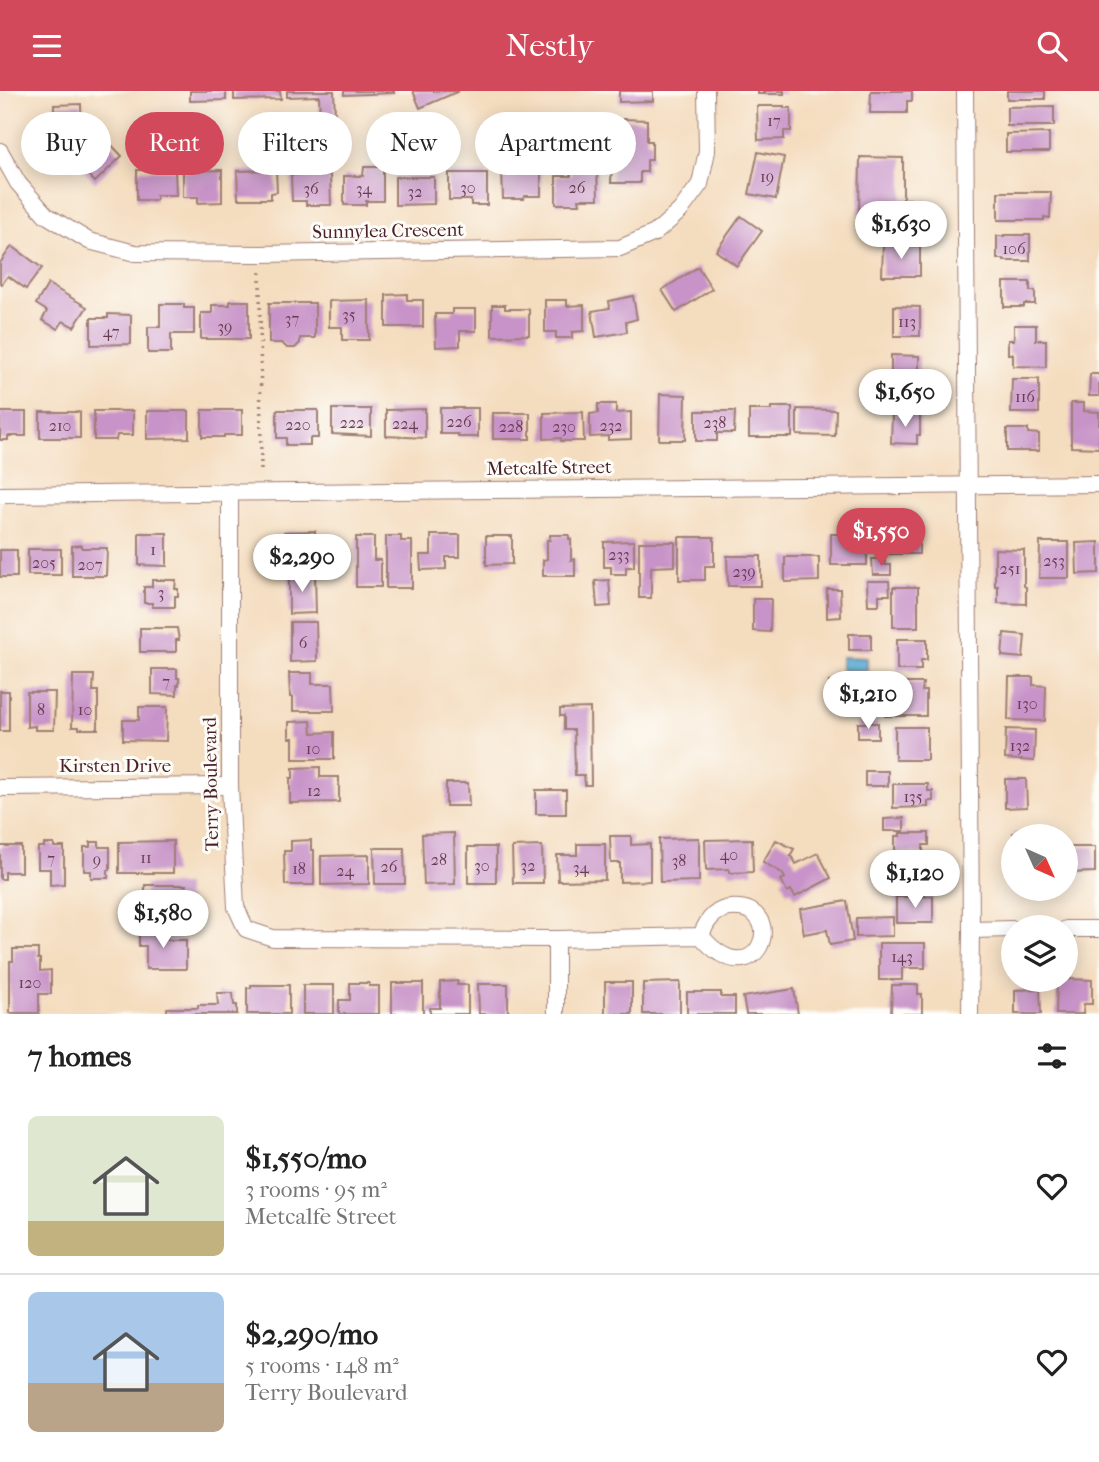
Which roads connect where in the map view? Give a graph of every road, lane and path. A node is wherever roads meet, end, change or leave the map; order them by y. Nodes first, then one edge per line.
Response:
1 (706, 91) edge
2 (965, 91) edge
3 (0, 151) edge
4 (260, 267) dead end
5 (261, 473) dead end
6 (1099, 484) edge
7 (968, 485) junction
8 (230, 492) junction
9 (0, 495) edge
10 (230, 786) junction
11 (0, 788) edge
12 (1001, 929) edge
13 (1078, 929) edge
14 (1099, 929) edge
15 (971, 930) junction
16 (701, 936) dead end
17 (556, 939) junction
18 (556, 1014) edge
19 (970, 1014) edge

1 - 3 street, Sunnylea Crescent
2 - 7 street
4 - 5 path
6 - 7 street, Metcalfe Street
7 - 8 street, Metcalfe Street
7 - 15 street
8 - 9 street, Metcalfe Street
8 - 10 street, Terry Boulevard
10 - 11 street, Kirsten Drive
10 - 17 street, Terry Boulevard
12 - 15 street
13 - 14 street
15 - 19 street
16 - 17 street, Terry Boulevard
17 - 18 street

